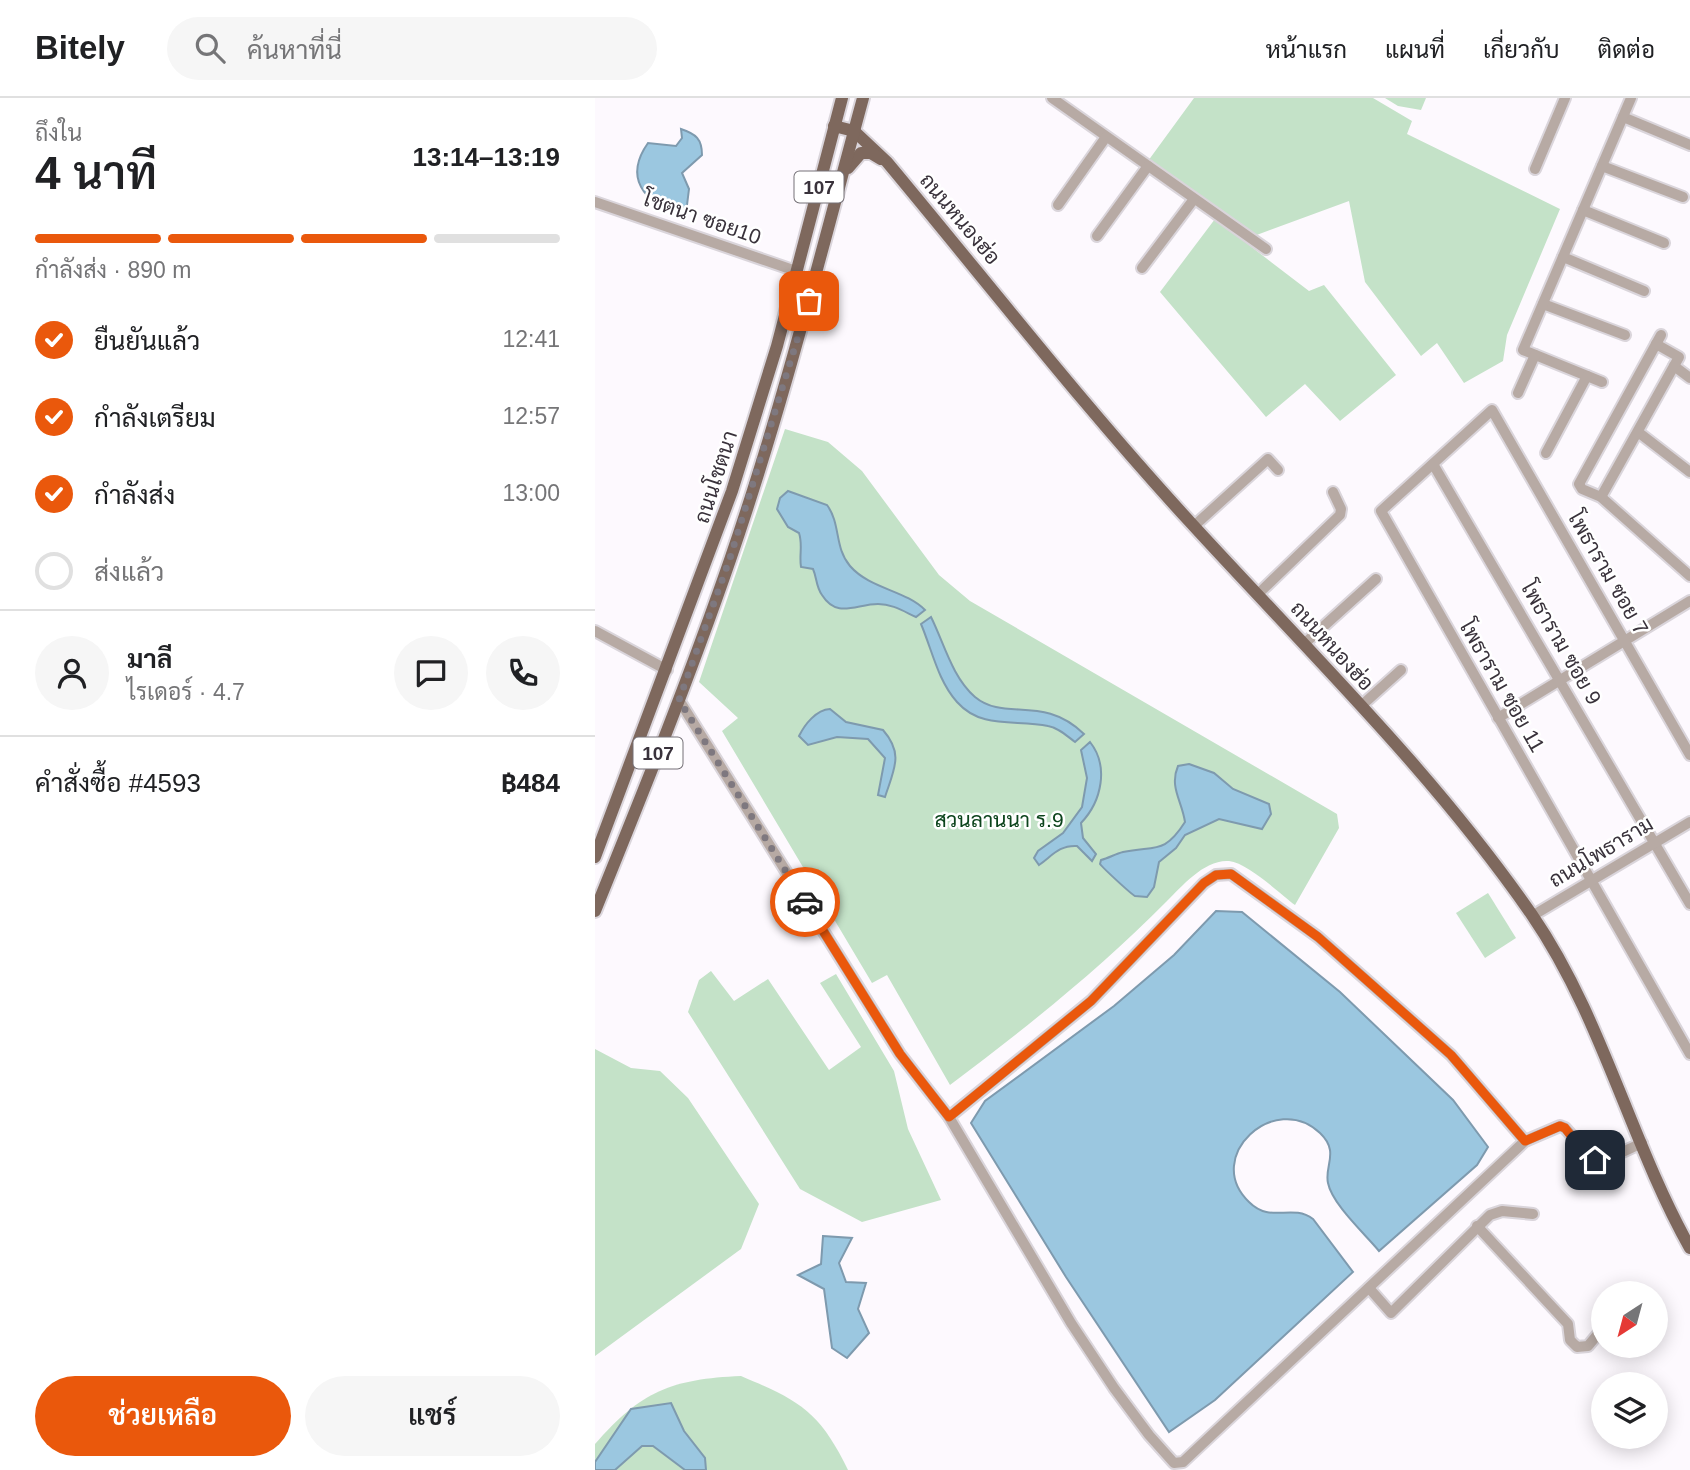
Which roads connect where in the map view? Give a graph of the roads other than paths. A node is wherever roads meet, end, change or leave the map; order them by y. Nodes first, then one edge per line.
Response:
1 (842, 98) edge
2 (863, 98) edge
3 (1052, 98) edge
4 (1565, 98) edge
5 (1631, 98) edge
6 (1623, 117) junction
7 (834, 126) junction
8 (854, 131) junction
9 (1106, 136) junction
10 (1690, 145) edge
11 (887, 162) junction
12 (1148, 166) junction
13 (1602, 166) junction
14 (1535, 169) dead end
15 (843, 176) junction
16 (1683, 197) dead end
17 (1194, 199) junction
18 (595, 202) edge
19 (1058, 205) dead end
20 (1583, 210) junction
21 (1097, 236) dead end
22 (1664, 243) dead end
23 (1266, 249) dead end
24 (1563, 257) junction
25 (1142, 268) dead end
26 (796, 271) junction
27 (1644, 290) dead end
28 (1543, 304) junction
29 (1625, 335) dead end
30 (777, 346) junction
31 (795, 351) junction
32 (1535, 355) junction
33 (1674, 366) junction
34 (1587, 376) junction
35 (1690, 378) edge
36 (1602, 382) dead end
37 (1518, 393) dead end
38 (1638, 432) junction
39 (1546, 453) dead end
40 (1433, 464) junction
41 (1278, 470) dead end
42 (1690, 472) edge
43 (1333, 492) dead end
44 (1601, 497) junction
45 (1194, 526) junction
46 (1690, 576) edge
47 (1376, 579) dead end
48 (1258, 594) junction
49 (1690, 601) edge
50 (595, 631) edge
51 (1625, 641) junction
52 (1304, 644) junction
53 (667, 670) junction
54 (1401, 670) dead end
55 (1560, 680) junction
56 (679, 700) junction
57 (1361, 706) junction
58 (1498, 718) junction
59 (1690, 755) edge
60 (1690, 822) edge
61 (1656, 842) junction
62 (595, 857) edge
63 (1590, 881) junction
64 (1690, 904) edge
65 (595, 911) edge
66 (1532, 916) junction
67 (1690, 1054) edge
68 (949, 1117) junction
69 (1525, 1141) junction
70 (1642, 1143) junction
71 (1533, 1214) dead end
72 (1477, 1226) junction
73 (1690, 1248) edge
74 (1369, 1288) junction
75 (1591, 1342) edge

1 - 7 main road, ถนนโชตนา / 107
2 - 8 main road, ถนนโชตนา / 107
3 - 9 street
4 - 14 street
5 - 6 street
6 - 10 street
6 - 13 street
7 - 8 main road
7 - 26 main road, ถนนโชตนา / 107
8 - 11 main road, ถนนหนองฮ่อ
8 - 15 main road, ถนนโชตนา / 107
9 - 12 street
9 - 19 street
11 - 15 main road
11 - 45 main road, ถนนหนองฮ่อ
12 - 17 street
12 - 21 street
13 - 16 street
13 - 20 street
15 - 31 main road, ถนนโชตนา / 107
17 - 23 street
17 - 25 street
18 - 26 street, โชตนา ซอย10
20 - 22 street
20 - 24 street
24 - 27 street
24 - 28 street
26 - 30 main road, ถนนโชตนา / 107
28 - 29 street
28 - 32 street
30 - 31 main road
30 - 53 main road, ถนนโชตนา / 107
31 - 56 main road, ถนนโชตนา / 107
32 - 34 street
32 - 37 street
33 - 35 street
33 - 38 street
33 - 44 street
34 - 36 street
34 - 39 street
38 - 42 street
38 - 44 street
40 - 51 street, โพธาราม ซอย 7
40 - 55 street, โพธาราม ซอย 9
40 - 58 street, โพธาราม ซอย 11
41 - 45 street
43 - 48 street
44 - 46 street
45 - 48 main road, ถนนหนองฮ่อ
47 - 52 street
48 - 52 main road, ถนนหนองฮ่อ
49 - 51 street
50 - 53 street
51 - 55 street
51 - 59 street, โพธาราม ซอย 7
52 - 57 main road, ถนนหนองฮ่อ
53 - 62 main road, ถนนโชตนา / 107
54 - 57 street
55 - 58 street
55 - 61 street, โพธาราม ซอย 9
56 - 65 main road, ถนนโชตนา / 107
56 - 68 street
57 - 66 main road, ถนนหนองฮ่อ
58 - 63 street, โพธาราม ซอย 11
60 - 61 street, ถนนโพธาราม
61 - 63 street, ถนนโพธาราม
61 - 64 street, โพธาราม ซอย 9
63 - 66 street, ถนนโพธาราม
63 - 67 street, โพธาราม ซอย 11
66 - 70 main road, ถนนหนองฮ่อ
68 - 69 street
68 - 74 street
69 - 70 street
69 - 74 street
70 - 73 main road, ถนนหนองฮ่อ
71 - 72 street
72 - 74 street
72 - 75 street

